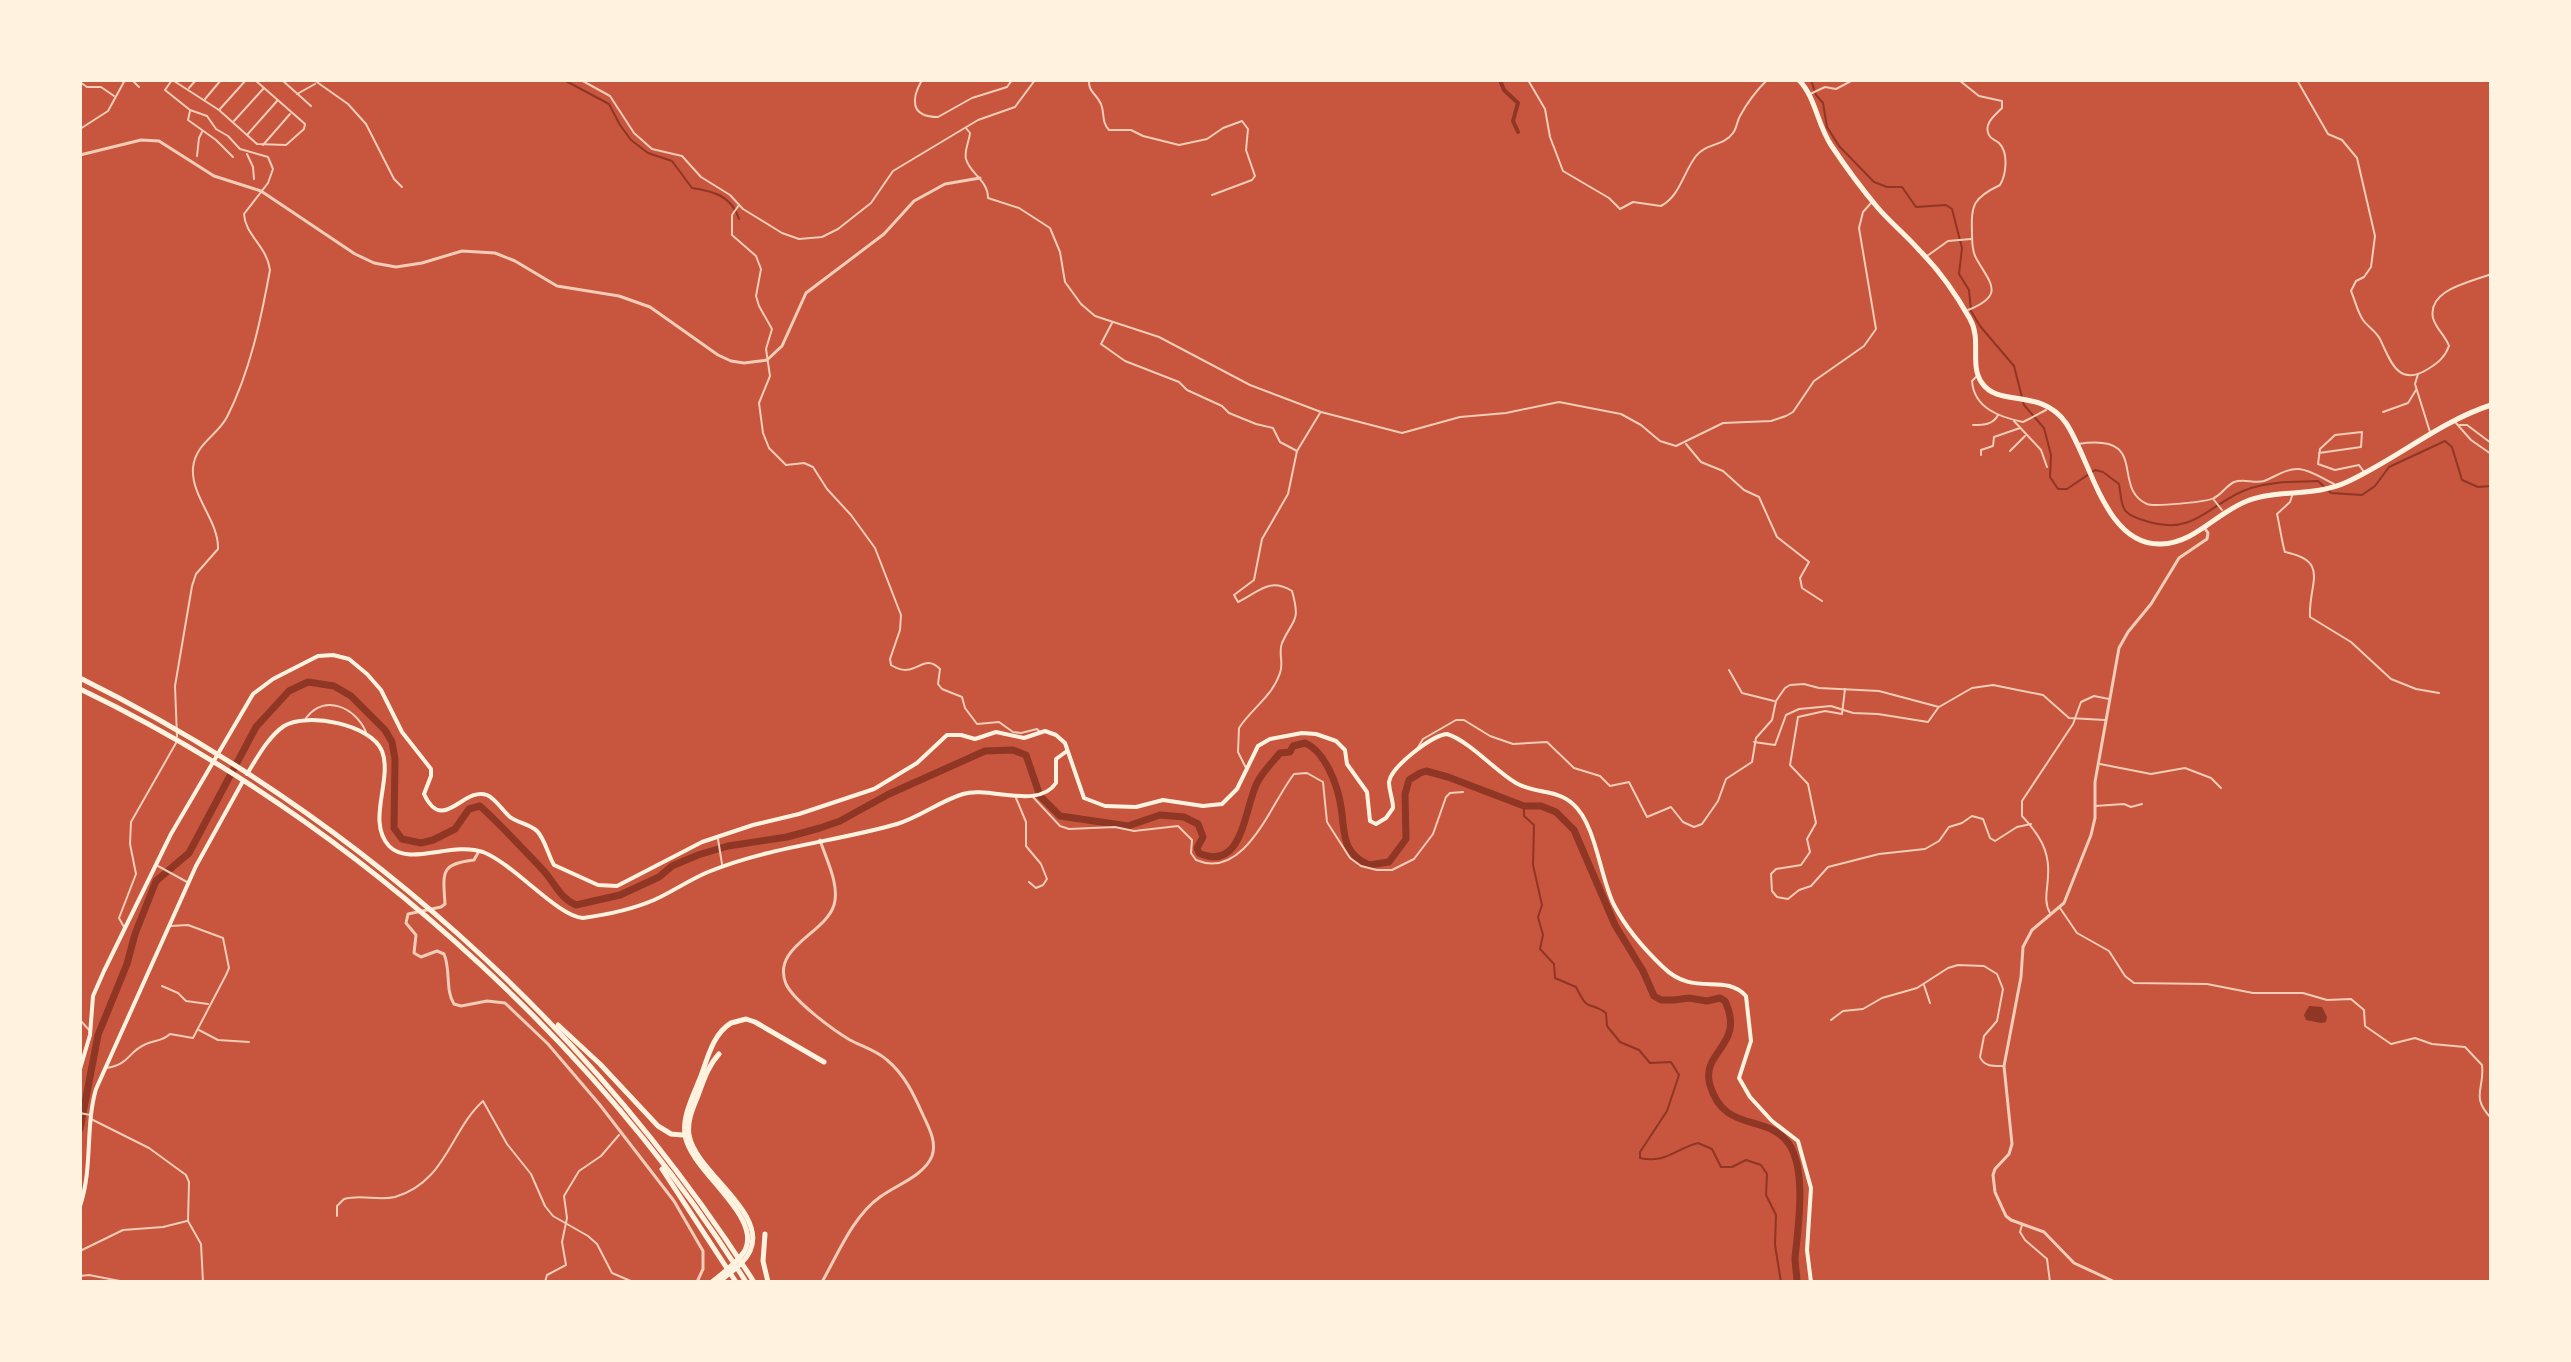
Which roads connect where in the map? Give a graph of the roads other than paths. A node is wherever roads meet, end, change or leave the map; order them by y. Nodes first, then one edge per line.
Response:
1 (125, 80) edge
2 (132, 80) edge
3 (172, 80) edge
4 (196, 80) edge
5 (221, 80) edge
6 (246, 80) edge
7 (255, 80) edge
8 (282, 80) edge
9 (581, 80) edge
10 (590, 80) edge
11 (922, 80) edge
12 (1012, 80) edge
13 (1035, 80) edge
14 (1089, 80) edge
15 (1528, 80) edge
16 (1767, 80) edge
17 (1799, 80) edge
18 (1853, 80) edge
19 (1959, 80) edge
20 (2297, 80) edge
21 (80, 81) edge
22 (315, 82) edge
23 (591, 85) junction
24 (139, 87) dead end
25 (264, 88) junction
26 (188, 89) junction
27 (297, 94) junction
28 (1809, 94) junction
29 (116, 98) junction
30 (204, 99) junction
31 (278, 100) junction
32 (311, 106) dead end
33 (190, 110) junction
34 (219, 110) junction
35 (292, 112) junction
36 (233, 122) junction
37 (966, 128) junction
38 (80, 129) edge
39 (202, 132) junction
40 (247, 135) junction
41 (262, 146) junction
42 (246, 151) junction
43 (80, 155) edge
44 (197, 156) dead end
45 (233, 157) dead end
46 (980, 178) junction
47 (254, 179) dead end
48 (402, 187) dead end
49 (261, 191) junction
50 (1212, 195) dead end
51 (1873, 201) junction
52 (739, 205) junction
53 (1972, 239) junction
54 (1926, 257) junction
55 (2491, 274) edge
56 (1967, 311) junction
57 (1113, 322) junction
58 (767, 360) junction
59 (2418, 374) junction
60 (1978, 376) junction
61 (2416, 389) junction
62 (2491, 405) edge
63 (2050, 407) junction
64 (1321, 412) junction
65 (2383, 412) dead end
66 (1998, 414) junction
67 (2013, 420) junction
68 (2456, 423) junction
69 (1973, 425) dead end
70 (2020, 428) junction
71 (2430, 434) junction
72 (2025, 436) junction
73 (1685, 443) junction
74 (2491, 443) edge
75 (2077, 444) junction
76 (1297, 451) junction
77 (2010, 451) dead end
78 (2319, 453) junction
79 (2491, 454) edge
80 (1981, 455) dead end
81 (2047, 467) dead end
82 (2364, 473) junction
83 (2338, 486) junction
84 (2292, 494) junction
85 (2214, 501) junction
86 (2224, 513) junction
87 (2204, 527) junction
88 (1822, 601) dead end
89 (1729, 670) dead end
90 (80, 678) edge
91 (80, 689) edge
92 (1845, 689) junction
93 (2439, 693) dead end
94 (2109, 699) junction
95 (1776, 701) junction
96 (1939, 707) junction
97 (1844, 709) junction
98 (2074, 719) junction
99 (304, 720) junction
100 (2106, 720) junction
101 (1040, 732) junction
102 (367, 733) junction
103 (1754, 742) junction
104 (1417, 750) junction
105 (1067, 751) junction
106 (2099, 764) junction
107 (1247, 769) junction
108 (2221, 788) dead end
109 (1463, 792) dead end
110 (1033, 795) junction
111 (1016, 797) junction
112 (2142, 804) dead end
113 (2094, 806) junction
114 (2031, 824) junction
115 (718, 838) junction
116 (820, 840) junction
117 (479, 851) junction
118 (159, 866) junction
119 (723, 866) junction
120 (187, 882) junction
121 (1029, 882) dead end
122 (2059, 907) junction
123 (2051, 914) junction
124 (169, 926) junction
125 (125, 928) junction
126 (1924, 984) junction
127 (162, 986) dead end
128 (525, 994) junction
129 (1930, 1003) dead end
130 (209, 1005) junction
131 (80, 1020) edge
132 (1831, 1020) dead end
133 (198, 1029) junction
134 (90, 1031) junction
135 (249, 1042) dead end
136 (719, 1054) dead end
137 (81, 1060) edge
138 (824, 1062) dead end
139 (2004, 1066) junction
140 (105, 1068) junction
141 (80, 1069) edge
142 (80, 1113) edge
143 (90, 1116) junction
144 (2491, 1118) edge
145 (619, 1135) dead end
146 (682, 1135) dead end
147 (656, 1157) junction
148 (80, 1206) edge
149 (337, 1216) dead end
150 (188, 1221) junction
151 (565, 1224) junction
152 (2022, 1225) junction
153 (765, 1234) dead end
154 (80, 1251) edge
155 (747, 1252) junction
156 (724, 1275) junction
157 (80, 1276) edge
158 (125, 1282) edge
159 (203, 1282) edge
160 (545, 1282) edge
161 (633, 1282) edge
162 (697, 1282) edge
163 (712, 1282) edge
164 (719, 1282) edge
165 (736, 1282) edge
166 (746, 1282) edge
167 (754, 1282) edge
168 (768, 1282) edge
169 (822, 1282) edge
170 (1811, 1282) edge
171 (2050, 1282) edge
172 (2115, 1282) edge

1 - 29 street
2 - 24 street
3 - 26 street
3 - 33 street
4 - 26 street
5 - 30 street
6 - 34 street
7 - 25 street
8 - 27 street
9 - 23 street
10 - 23 street
11 - 12 street
13 - 37 street
14 - 50 street
15 - 16 street
17 - 28 highway
18 - 28 street
19 - 53 street
20 - 59 street
21 - 29 street
22 - 27 street
22 - 48 street
23 - 52 street
25 - 31 street
25 - 36 street
26 - 30 street
27 - 32 street
28 - 51 highway
29 - 38 street
30 - 34 street
31 - 35 street
31 - 40 street
33 - 39 street
33 - 42 street
34 - 36 street
35 - 41 street
35 - 41 street
36 - 40 street
37 - 46 street
37 - 52 street
39 - 44 street
39 - 45 street
40 - 41 street
42 - 47 street
42 - 49 street
43 - 49 street
46 - 57 street
46 - 58 street
49 - 58 street
49 - 125 street
51 - 54 highway
51 - 73 street
52 - 58 street
53 - 54 street
53 - 56 street
54 - 56 highway
55 - 59 street
56 - 60 highway
57 - 64 street
57 - 76 street
58 - 101 street
59 - 61 street
60 - 63 highway
60 - 66 street
61 - 65 street
61 - 71 street
62 - 68 highway
63 - 67 street
63 - 75 highway
64 - 73 street
64 - 76 street
66 - 67 street
66 - 69 street
67 - 70 street
68 - 71 highway
68 - 74 street
68 - 79 street
70 - 72 street
70 - 80 street
71 - 82 highway
72 - 77 street
72 - 81 street
73 - 88 street
75 - 85 street
75 - 87 highway
76 - 107 street
78 - 78 street
78 - 82 street
82 - 83 highway
83 - 84 highway
83 - 85 street
84 - 86 highway
84 - 93 street
85 - 86 street
86 - 87 highway
87 - 94 street
89 - 95 street
90 - 128 highway
91 - 147 highway
92 - 95 street
92 - 96 street
92 - 97 street
94 - 98 street
94 - 100 street
95 - 103 street
96 - 97 street
96 - 98 street
97 - 103 street
97 - 114 street
98 - 100 street
98 - 114 street
99 - 102 main road
99 - 102 street
99 - 120 main road
100 - 106 street
101 - 105 main road
101 - 115 main road
102 - 117 main road
103 - 104 street
104 - 107 main road
104 - 170 main road
105 - 107 main road
105 - 110 main road
106 - 108 street
106 - 113 street
109 - 110 street
110 - 111 main road
111 - 116 main road
111 - 121 street
112 - 113 street
113 - 122 street
114 - 123 street
115 - 118 main road
115 - 119 street
116 - 119 main road
116 - 169 street
117 - 119 main road
117 - 162 street
118 - 120 street
118 - 125 main road
120 - 124 main road
122 - 123 street
122 - 144 street
123 - 139 street
124 - 130 street
124 - 140 main road
125 - 134 main road
126 - 129 street
126 - 132 street
126 - 139 street
127 - 130 street
128 - 146 highway
128 - 167 highway
130 - 133 street
131 - 134 street
133 - 135 street
133 - 140 street
134 - 137 main road
136 - 155 highway
137 - 141 main road
138 - 155 highway
139 - 152 street
140 - 143 main road
142 - 143 street
143 - 148 main road
143 - 150 street
145 - 151 street
147 - 165 highway
147 - 166 highway
149 - 151 street
150 - 154 street
150 - 159 street
151 - 160 street
151 - 161 street
152 - 171 street
152 - 172 street
153 - 168 highway
155 - 156 highway
156 - 163 highway
156 - 164 highway
157 - 158 street

